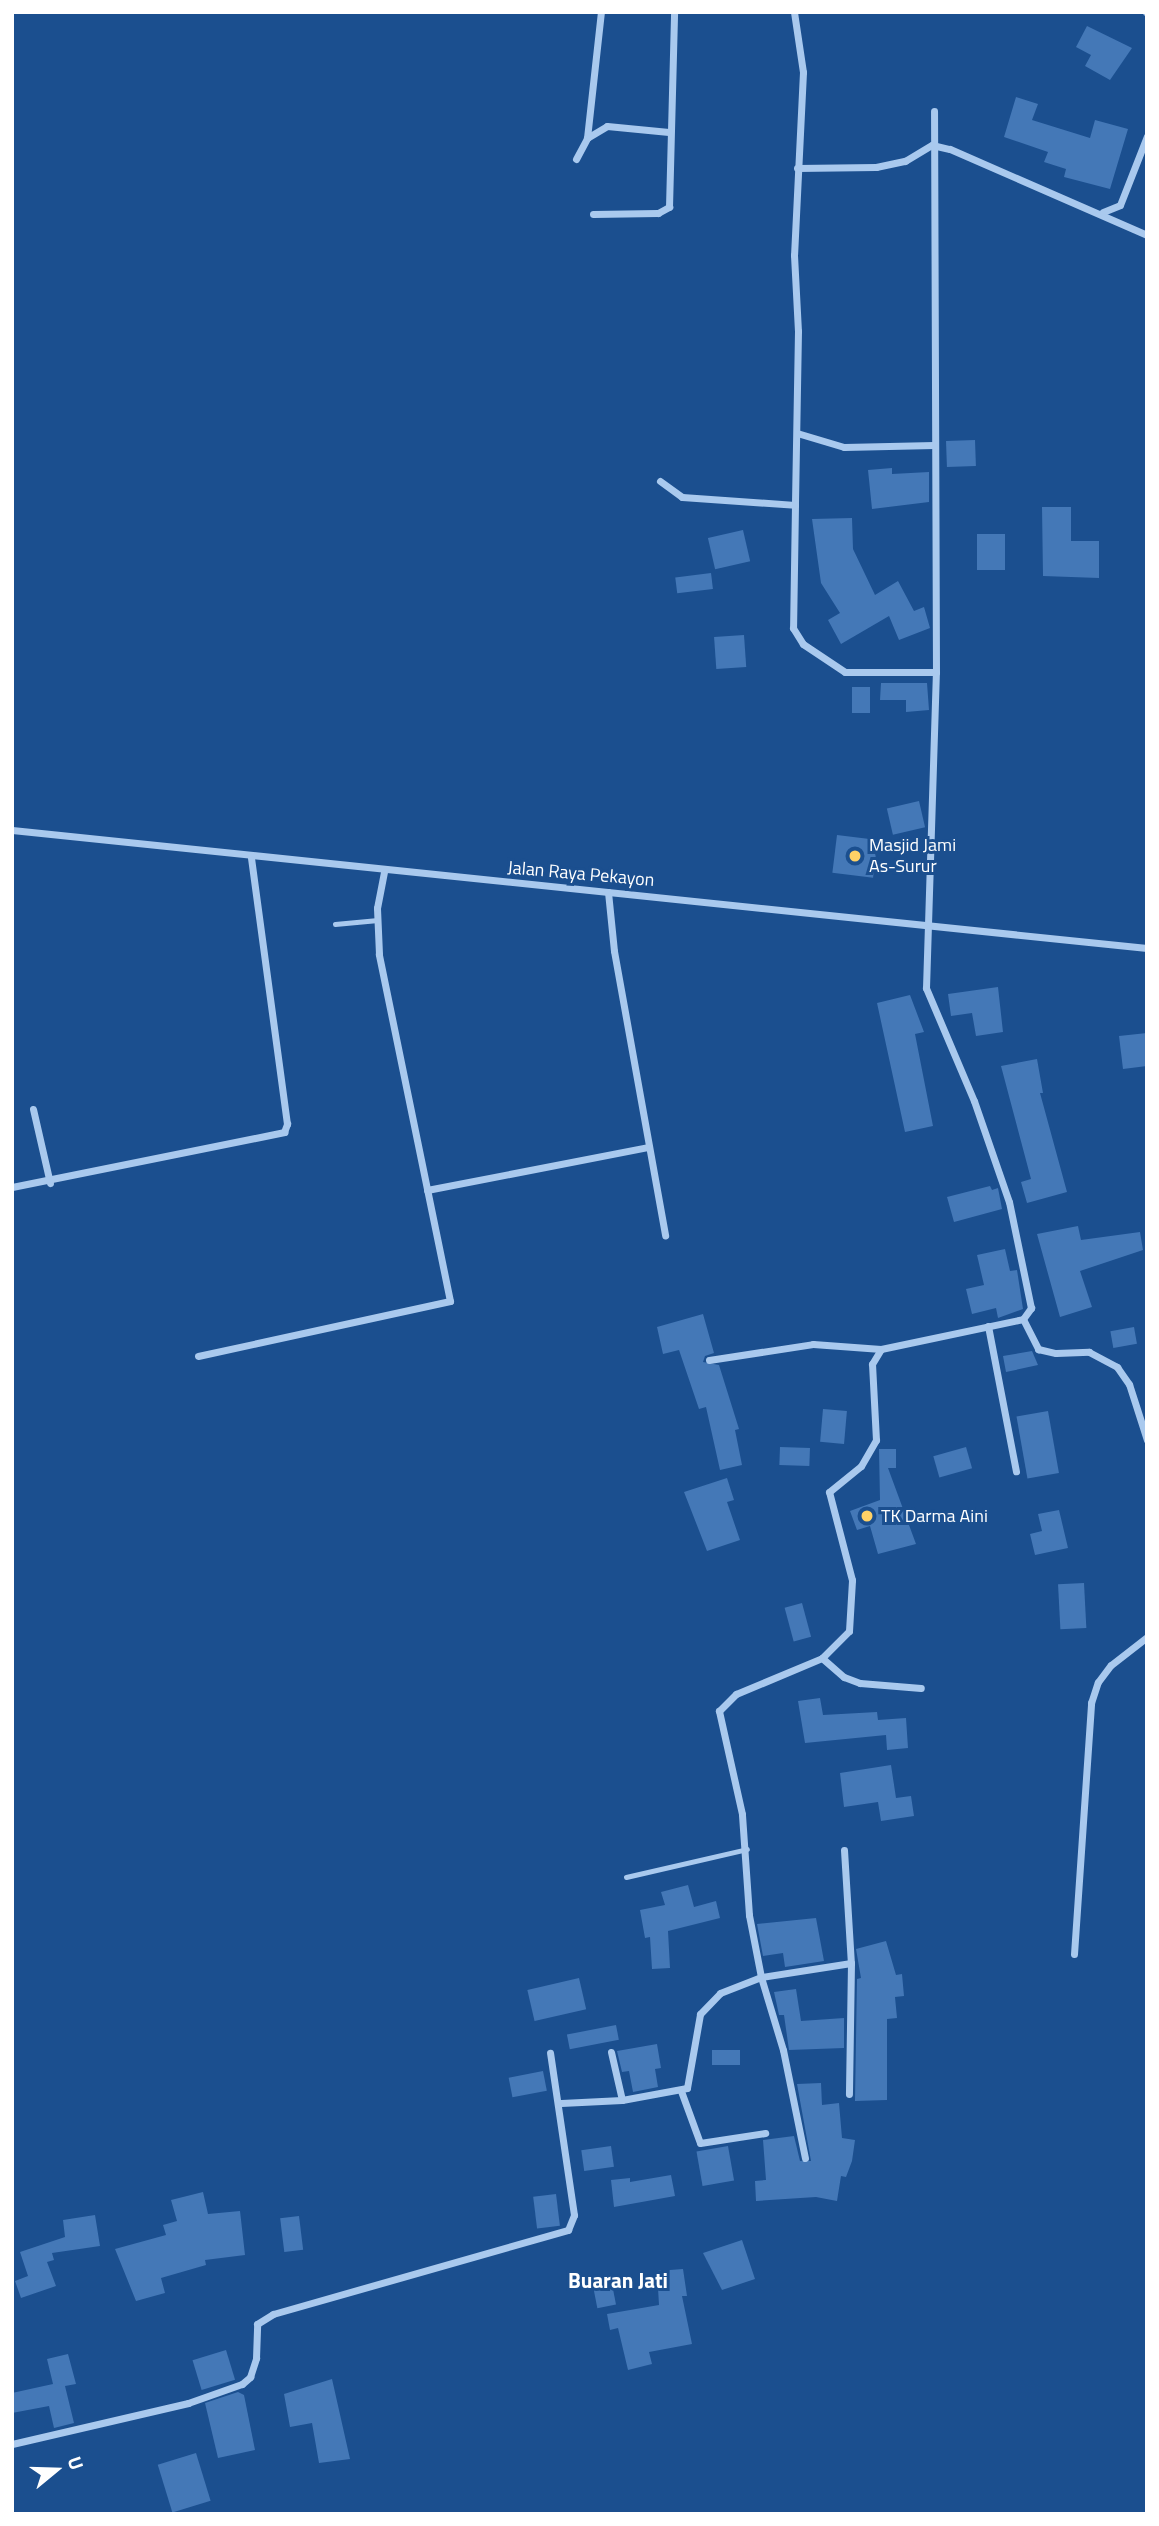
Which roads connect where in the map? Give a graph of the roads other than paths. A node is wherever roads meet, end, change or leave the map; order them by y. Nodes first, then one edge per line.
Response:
1 (601, 12) edge
2 (674, 12) edge
3 (794, 12) edge
4 (934, 111) dead end
5 (669, 132) junction
6 (1147, 136) edge
7 (587, 138) junction
8 (932, 145) junction
9 (576, 159) dead end
10 (797, 168) junction
11 (1102, 213) junction
12 (593, 214) dead end
13 (1147, 235) edge
14 (797, 433) junction
15 (934, 445) junction
16 (660, 481) dead end
17 (795, 505) junction
18 (936, 672) junction
19 (12, 830) edge
20 (251, 857) junction
21 (384, 871) junction
22 (608, 892) junction
23 (378, 919) junction
24 (929, 923) junction
25 (335, 924) dead end
26 (1147, 948) edge
27 (33, 1109) dead end
28 (649, 1147) junction
29 (50, 1183) junction
30 (12, 1187) edge
31 (427, 1190) junction
32 (665, 1235) dead end
33 (1023, 1319) junction
34 (988, 1326) junction
35 (881, 1349) junction
36 (198, 1356) dead end
37 (709, 1360) dead end
38 (1147, 1440) edge
39 (1016, 1471) dead end
40 (1147, 1637) edge
41 (822, 1658) junction
42 (920, 1688) dead end
43 (747, 1849) junction
44 (844, 1850) dead end
45 (626, 1877) dead end
46 (1074, 1954) dead end
47 (851, 1963) junction
48 (761, 1977) junction
49 (611, 2052) dead end
50 (550, 2053) dead end
51 (681, 2091) junction
52 (849, 2094) dead end
53 (622, 2100) junction
54 (561, 2103) junction
55 (765, 2133) dead end
56 (805, 2158) dead end
57 (12, 2444) edge

1 - 7 street
2 - 5 street
3 - 10 street
4 - 8 street
5 - 7 street
5 - 12 street
6 - 11 street
7 - 9 street
8 - 10 street
8 - 11 street
8 - 15 street
10 - 14 street
11 - 13 street
14 - 15 street
14 - 17 street
15 - 18 street
16 - 17 street
17 - 18 street
18 - 24 street
19 - 20 street, Jalan Raya Pekayon
20 - 21 street, Jalan Raya Pekayon
20 - 29 street
21 - 22 street, Jalan Raya Pekayon
21 - 23 street
22 - 24 street, Jalan Raya Pekayon
22 - 28 street
23 - 25 lane
23 - 31 street
24 - 26 street, Jalan Raya Pekayon
24 - 33 street
27 - 29 street
28 - 31 street
28 - 32 street
29 - 30 street
31 - 36 street
33 - 34 street
33 - 38 street
34 - 35 street
34 - 39 street
35 - 37 street
35 - 41 street
40 - 46 street
41 - 42 street
41 - 43 street
43 - 45 lane
43 - 48 street
44 - 47 street
47 - 48 street
47 - 52 street
48 - 51 street
48 - 56 street
49 - 53 street
50 - 54 street
51 - 53 street
51 - 55 street
53 - 54 street
54 - 57 street

